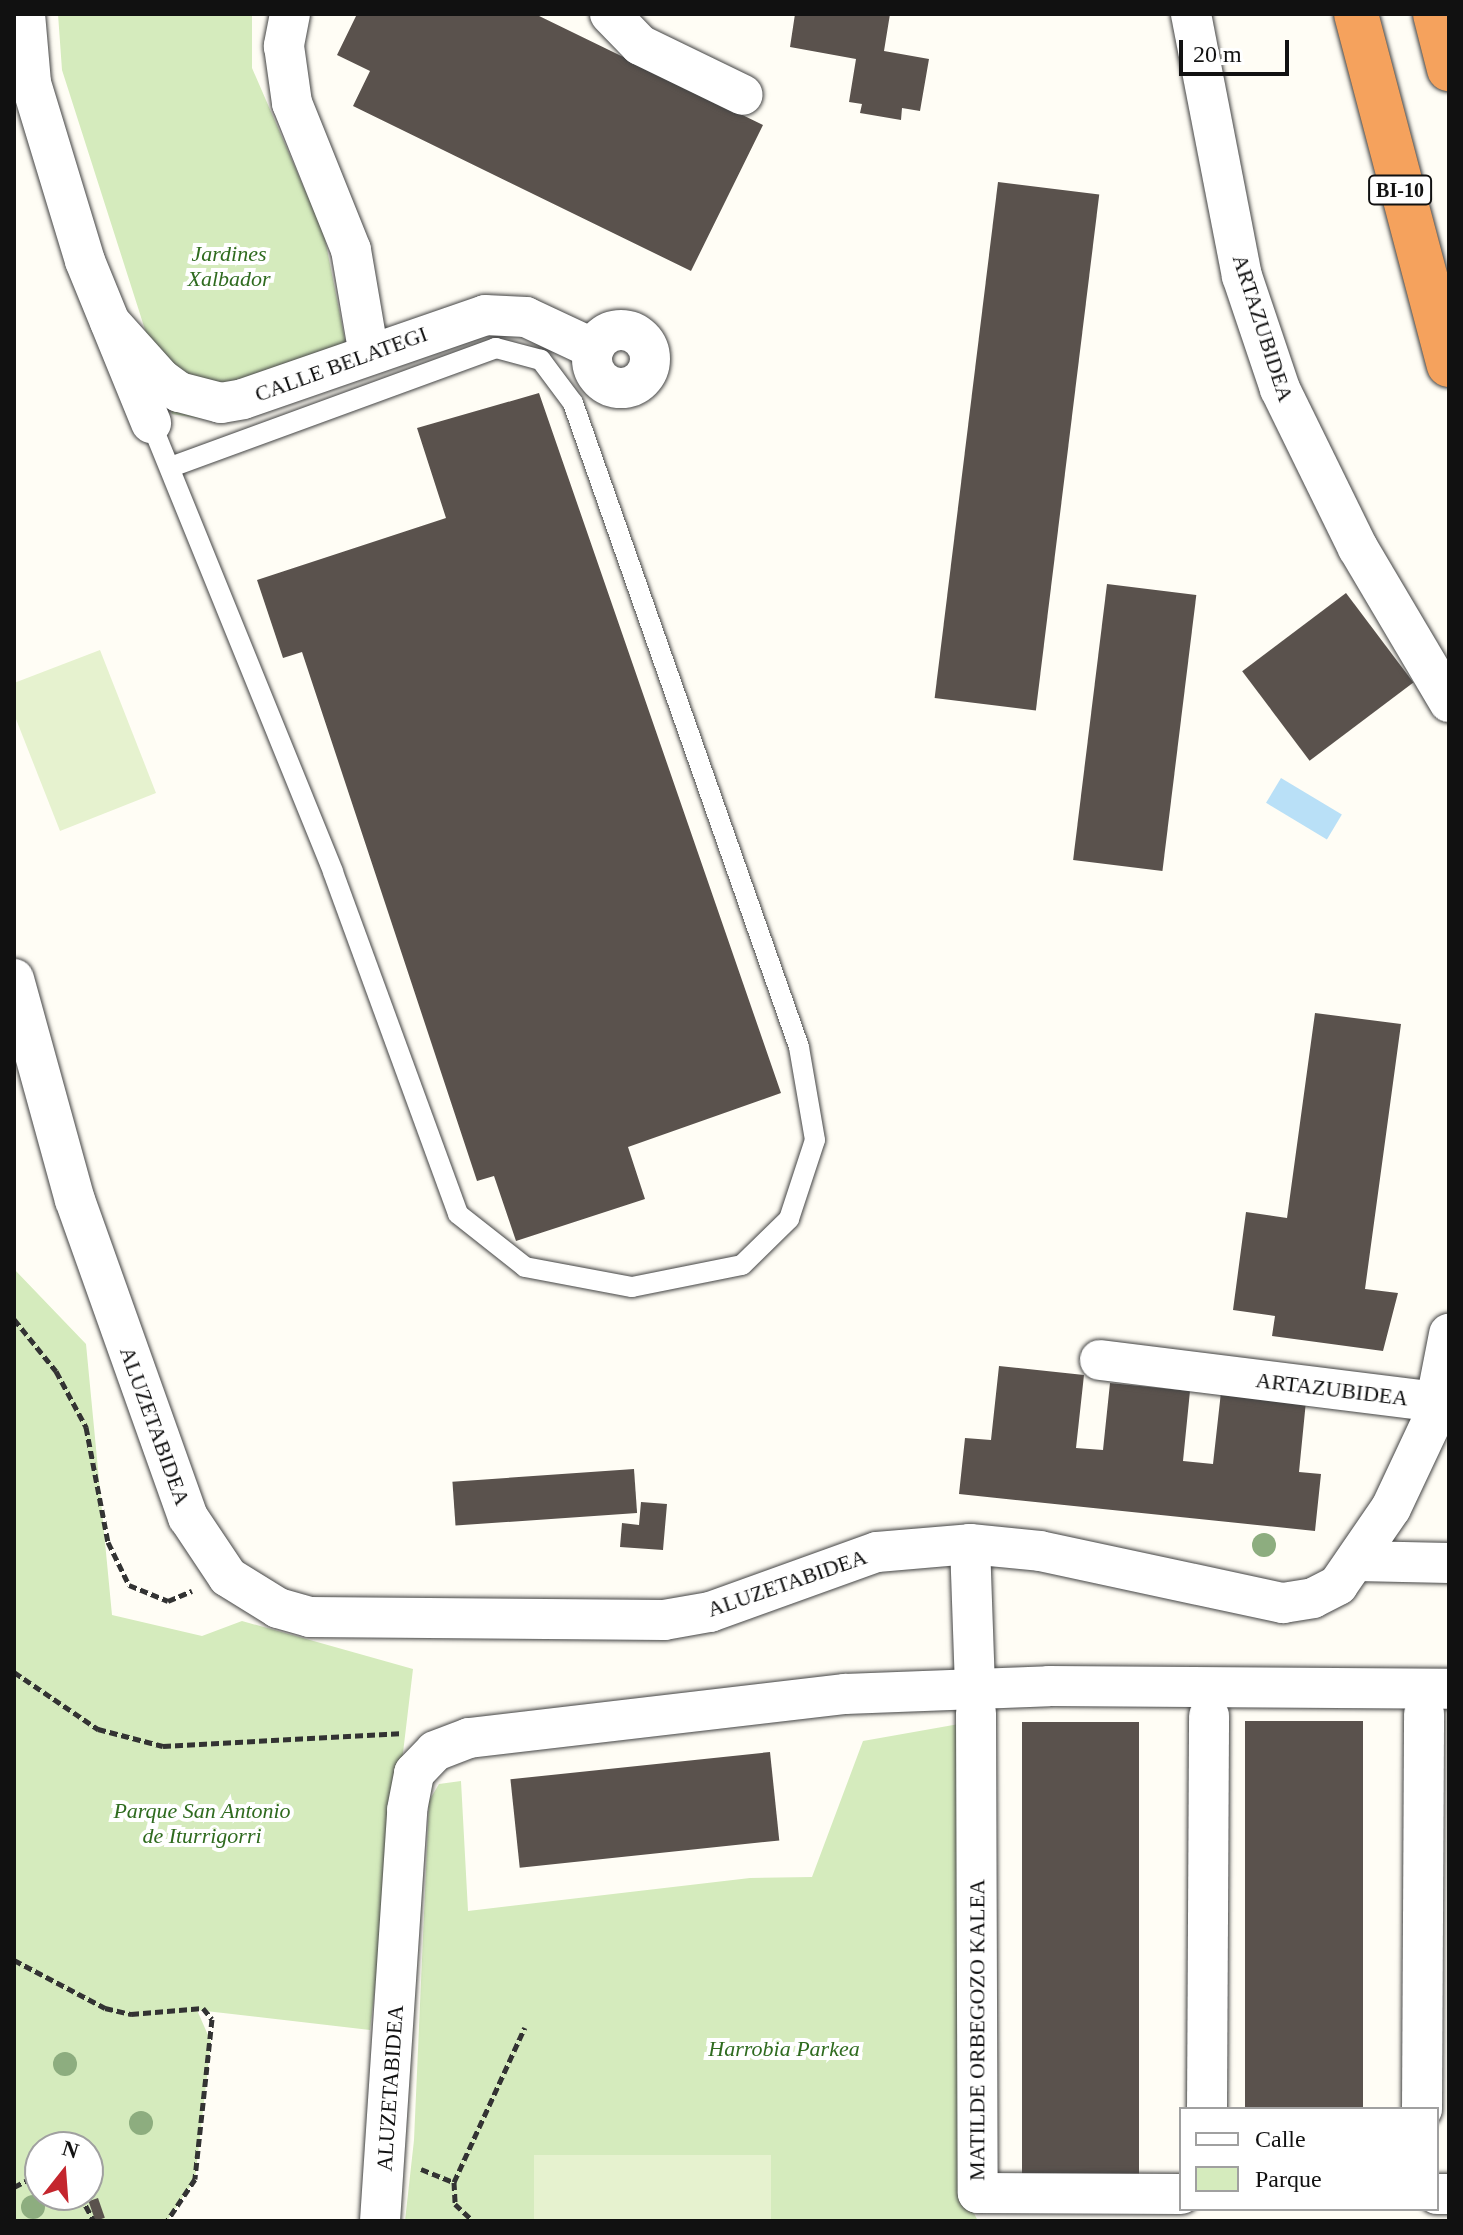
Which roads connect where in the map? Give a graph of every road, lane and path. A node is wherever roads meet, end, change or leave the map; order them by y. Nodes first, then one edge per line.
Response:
1 (25, 14) edge
2 (290, 14) edge
3 (610, 14) edge
4 (1191, 14) edge
5 (1356, 14) edge
6 (1435, 14) edge
7 (1449, 69) edge
8 (743, 95) dead end
9 (110, 322) junction
10 (366, 338) dead end
11 (594, 349) dead end
12 (1449, 365) edge
13 (151, 423) joint
14 (170, 467) junction
15 (1449, 702) edge
16 (14, 979) edge
17 (14, 1319) edge
18 (1449, 1334) edge
19 (1100, 1360) dead end
20 (1442, 1389) edge
21 (970, 1544) junction
22 (1357, 1561) junction
23 (1449, 1563) edge
24 (228, 1577) junction
25 (14, 1672) edge
26 (975, 1700) junction
27 (1436, 1702) edge
28 (1209, 1716) dead end
29 (416, 1732) dead end
30 (14, 1960) edge
31 (525, 2027) dead end
32 (1207, 2107) edge
33 (1422, 2107) edge
34 (416, 2167) dead end
35 (454, 2182) junction
36 (1179, 2194) edge
37 (167, 2221) edge
38 (380, 2221) edge
39 (473, 2221) edge

1 - 9 street, CALLE BELATEGI
2 - 10 street
3 - 8 street
4 - 15 street, ARTAZUBIDEA
5 - 12 highway, BI-10
6 - 7 highway
9 - 11 street, CALLE BELATEGI
9 - 13 street, CALLE BELATEGI
13 - 14 lane
14 - 14 lane
16 - 24 street, ALUZETABIDEA
17 - 24 path
18 - 20 street, ARTAZUBIDEA
19 - 20 street, ARTAZUBIDEA
20 - 22 street, ARTAZUBIDEA
21 - 22 street, ARTAZUBIDEA
21 - 24 street, ALUZETABIDEA
21 - 26 street
22 - 23 street
25 - 29 path
26 - 27 street
26 - 36 street, MATILDE ORBEGOZO KALEA
26 - 38 street, ALUZETABIDEA
27 - 33 street
28 - 32 street
30 - 37 path
31 - 35 path
34 - 35 path
35 - 39 path

